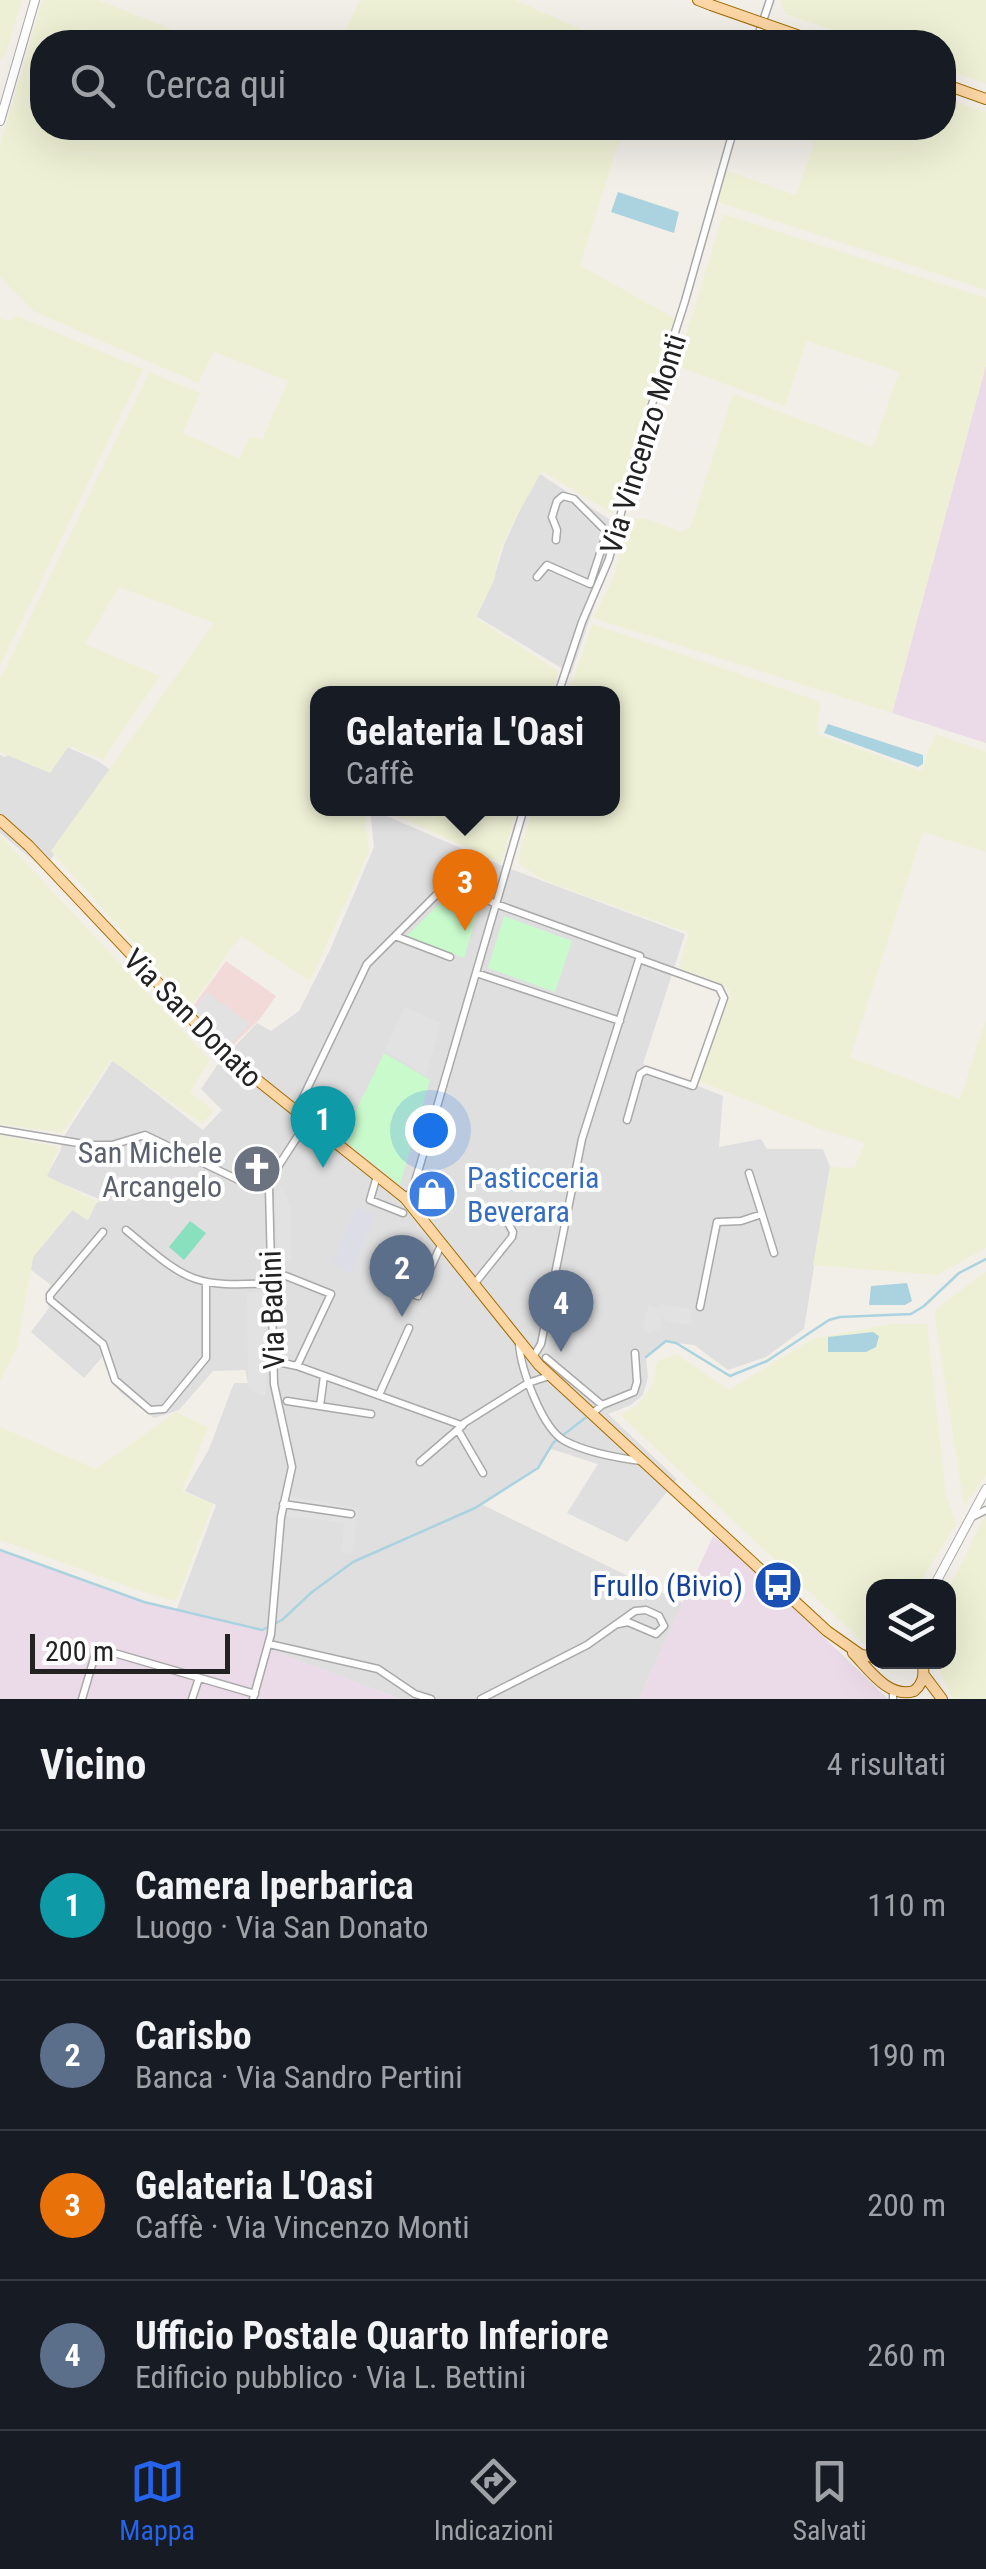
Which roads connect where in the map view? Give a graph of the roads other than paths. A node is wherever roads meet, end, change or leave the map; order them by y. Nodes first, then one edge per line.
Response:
1 (36, 0) edge
2 (698, 0) edge
3 (770, 0) edge
4 (760, 30) edge
5 (784, 30) edge
6 (956, 88) edge
7 (986, 99) edge
8 (0, 121) edge
9 (731, 140) edge
10 (556, 540) dead end
11 (602, 566) junction
12 (537, 577) dead end
13 (594, 586) junction
14 (561, 686) edge
15 (522, 816) edge
16 (0, 820) edge
17 (496, 904) junction
18 (395, 936) junction
19 (450, 956) dead end
20 (640, 958) junction
21 (476, 972) junction
22 (620, 1021) junction
23 (296, 1113) junction
24 (627, 1120) dead end
25 (307, 1122) junction
26 (0, 1130) edge
27 (749, 1173) dead end
28 (378, 1175) junction
29 (269, 1188) junction
30 (405, 1198) junction
31 (403, 1213) dead end
32 (762, 1214) junction
33 (507, 1221) dead end
34 (126, 1230) dead end
35 (104, 1232) dead end
36 (442, 1242) junction
37 (774, 1254) dead end
38 (286, 1276) dead end
39 (384, 1282) dead end
40 (206, 1283) junction
41 (271, 1283) junction
42 (474, 1284) junction
43 (700, 1307) dead end
44 (409, 1328) dead end
45 (635, 1352) dead end
46 (532, 1355) junction
47 (273, 1362) junction
48 (296, 1366) junction
49 (324, 1376) junction
50 (550, 1376) junction
51 (528, 1383) junction
52 (379, 1395) junction
53 (288, 1402) dead end
54 (602, 1405) junction
55 (320, 1406) junction
56 (371, 1414) dead end
57 (592, 1414) junction
58 (461, 1427) junction
59 (420, 1462) dead end
60 (644, 1462) junction
61 (484, 1473) dead end
62 (986, 1489) edge
63 (283, 1504) junction
64 (986, 1510) edge
65 (351, 1514) dead end
66 (969, 1518) junction
67 (938, 1579) edge
68 (618, 1624) junction
69 (841, 1642) junction
70 (269, 1644) junction
71 (866, 1656) edge
72 (875, 1669) edge
73 (923, 1669) edge
74 (924, 1674) junction
75 (875, 1677) junction
76 (198, 1678) junction
77 (254, 1696) edge
78 (900, 1696) edge
79 (82, 1699) edge
80 (192, 1699) edge
81 (431, 1699) edge
82 (481, 1699) edge
83 (934, 1699) edge
84 (942, 1699) edge

1 - 8 street
2 - 5 main road, bridge
3 - 4 street
6 - 7 main road
9 - 11 street, Via Vincenzo Monti
10 - 11 street
11 - 13 street, Via Vincenzo Monti
12 - 13 street
13 - 14 street, Via Vincenzo Monti
15 - 17 street
16 - 23 main road, Via San Donato
17 - 18 street
17 - 20 street
17 - 21 street
18 - 19 street
18 - 23 street
20 - 22 street
20 - 24 street
21 - 22 street
21 - 30 street
22 - 46 street
23 - 25 main road, Via San Donato
25 - 28 main road, Via San Donato
25 - 29 street, Via Badini
26 - 29 street
27 - 32 street
28 - 30 main road, Via San Donato
28 - 31 street
29 - 41 street, Via Badini
30 - 36 main road, Via San Donato
32 - 37 street
32 - 43 street
33 - 42 street
34 - 40 street
35 - 40 street
36 - 39 street
36 - 42 main road, Via San Donato
38 - 48 street
40 - 41 street
41 - 47 street, Via Badini
42 - 46 main road, Via San Donato
44 - 52 street
45 - 54 street
46 - 50 main road, Via San Donato
46 - 51 street, Via San Donato
46 - 51 street
46 - 54 street
47 - 48 street
47 - 63 street, Via Badini
48 - 49 street
49 - 52 street
49 - 55 street
50 - 51 street
50 - 57 main road, Via San Donato
51 - 58 street
51 - 60 street, Via San Donato
52 - 58 street
53 - 55 street
54 - 57 street
55 - 56 street
57 - 60 main road, Via San Donato
58 - 59 street
58 - 61 street
60 - 69 main road, Via San Donato
62 - 66 street
63 - 65 street
63 - 70 street, Via Badini
64 - 66 street
66 - 67 street
68 - 68 street
68 - 82 street
69 - 71 main road, Via San Donato
69 - 75 main road, Via San Donato
70 - 77 street, Via Badini
70 - 81 street
72 - 75 main road
73 - 74 main road
74 - 78 main road
74 - 84 main road
75 - 78 main road, Via San Donato
76 - 77 street
76 - 79 street
76 - 80 street
78 - 83 main road

